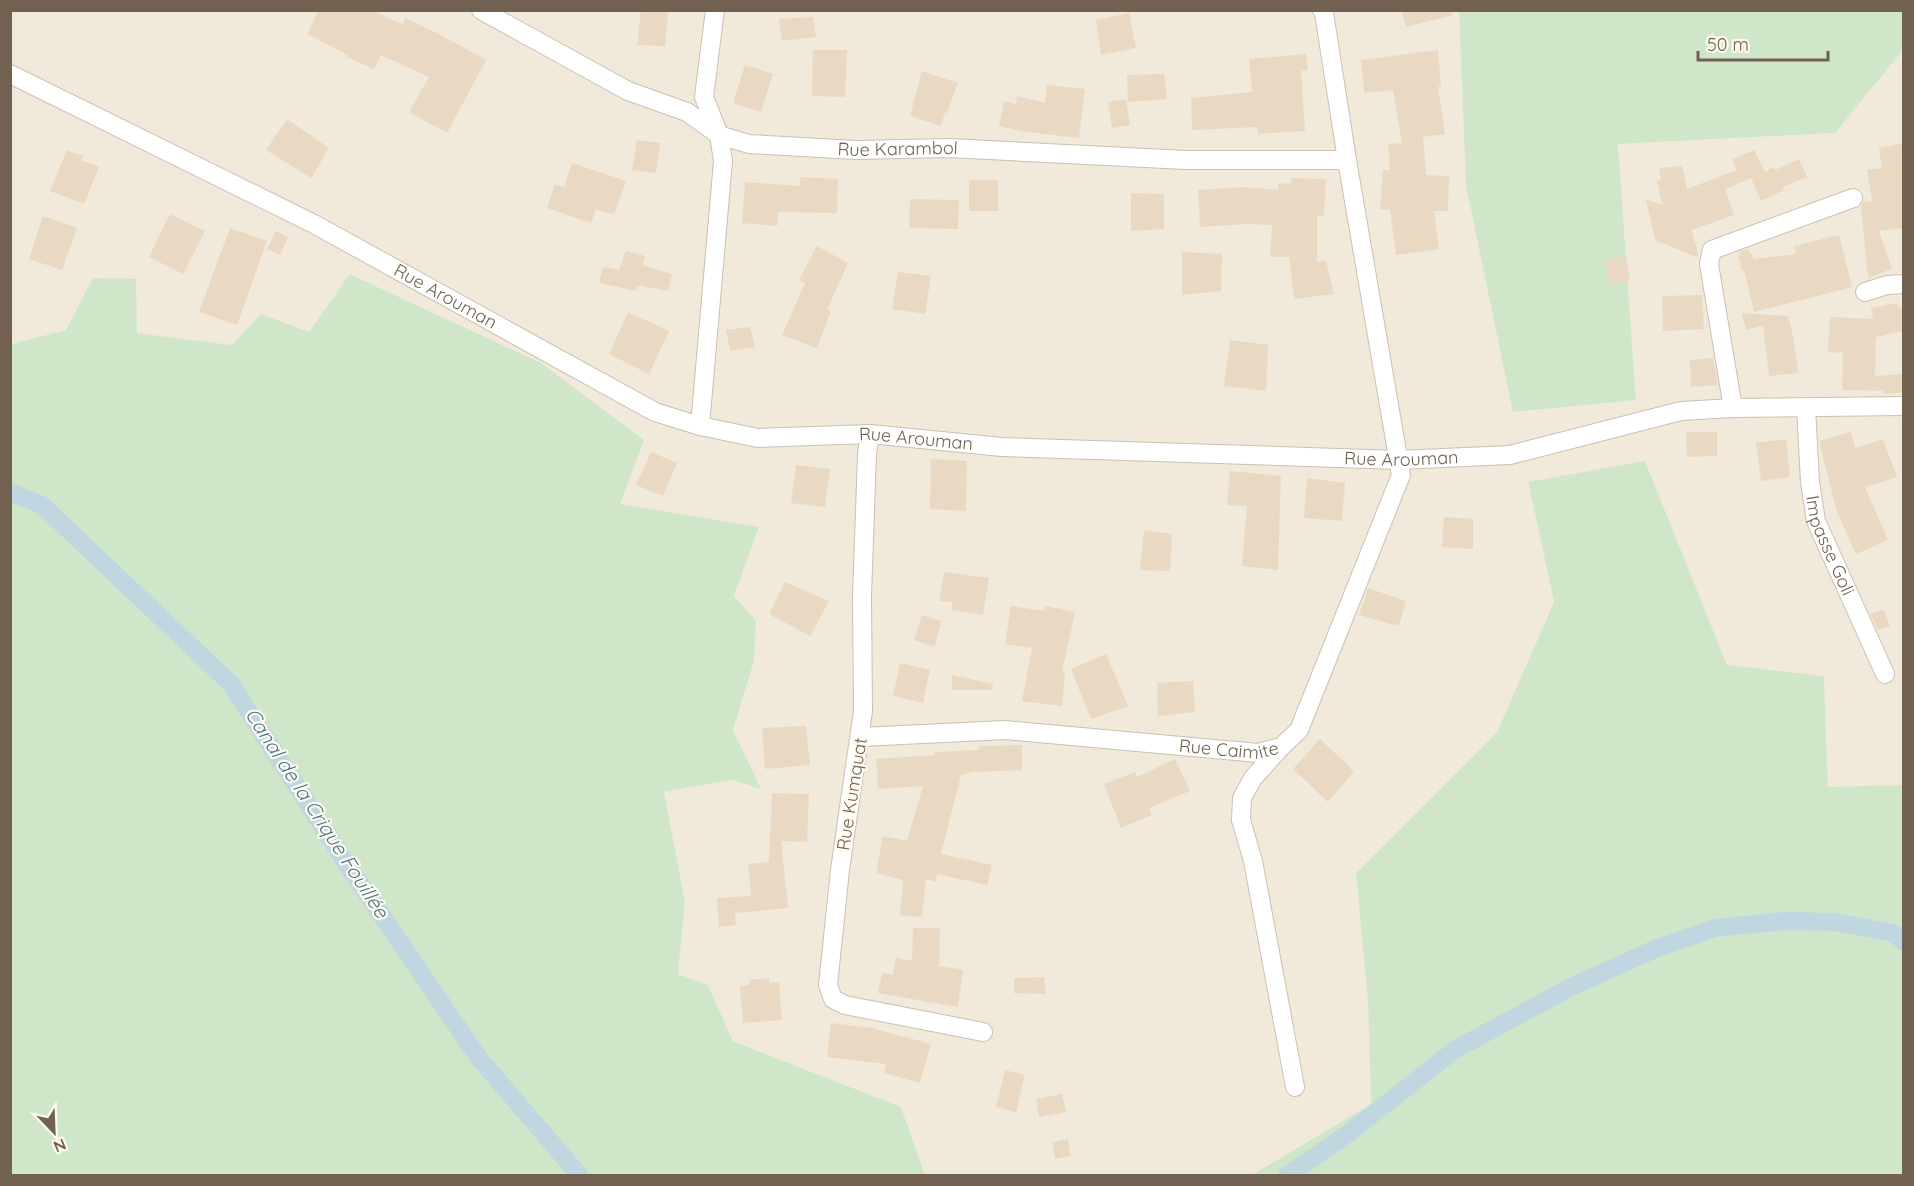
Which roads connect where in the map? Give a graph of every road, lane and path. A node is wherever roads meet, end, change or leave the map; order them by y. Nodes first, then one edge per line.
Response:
1 (481, 10) edge
2 (715, 10) edge
3 (1322, 10) edge
4 (10, 74) edge
5 (719, 135) junction
6 (1347, 160) junction
7 (1852, 198) dead end
8 (1904, 284) edge
9 (1865, 292) dead end
10 (1904, 406) edge
11 (1733, 408) junction
12 (1806, 408) junction
13 (700, 426) junction
14 (870, 434) junction
15 (1399, 459) junction
16 (1885, 674) dead end
17 (861, 737) junction
18 (1281, 747) junction
19 (983, 1032) dead end
20 (1295, 1087) dead end

1 - 5 street, Rue Karambol
2 - 5 street
3 - 6 street, Rue Caimite
4 - 13 street, Rue Arouman
5 - 6 street, Rue Karambol
5 - 13 street
6 - 15 street, Rue Caimite
7 - 11 street
8 - 9 street
10 - 12 street, Rue Arouman
11 - 12 street, Rue Arouman
11 - 15 street, Rue Arouman
12 - 16 street, Impasse Goli
13 - 14 street, Rue Arouman
14 - 15 street, Rue Arouman
14 - 17 street, Rue Kumquat
15 - 18 street, Rue Caimite
17 - 18 street, Rue Caimite
17 - 19 street, Rue Kumquat
18 - 20 street

